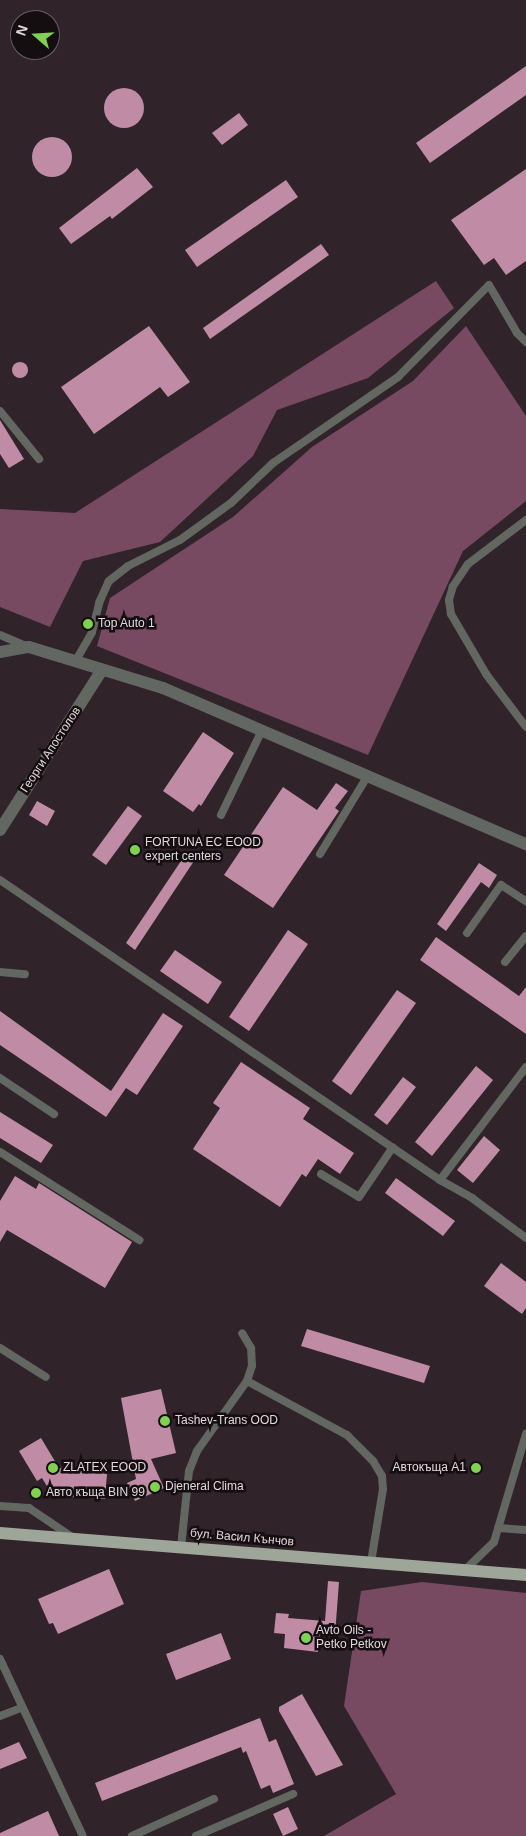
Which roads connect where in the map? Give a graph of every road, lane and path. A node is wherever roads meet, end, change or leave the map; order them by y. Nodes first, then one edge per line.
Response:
1 (526, 342) edge
2 (0, 411) edge
3 (39, 459) dead end
4 (526, 520) edge
5 (0, 635) edge
6 (29, 647) junction
7 (0, 652) edge
8 (75, 662) junction
9 (102, 670) junction
10 (526, 727) edge
11 (262, 730) junction
12 (367, 776) junction
13 (221, 815) dead end
14 (0, 830) edge
15 (526, 844) edge
16 (320, 854) dead end
17 (0, 880) edge
18 (526, 901) edge
19 (467, 933) dead end
20 (526, 936) edge
21 (505, 962) dead end
22 (0, 972) edge
23 (25, 974) dead end
24 (526, 1067) edge
25 (0, 1078) edge
26 (54, 1114) dead end
27 (393, 1147) junction
28 (0, 1152) edge
29 (321, 1174) dead end
30 (440, 1180) junction
31 (526, 1238) edge
32 (139, 1240) dead end
33 (242, 1333) dead end
34 (0, 1348) edge
35 (46, 1377) dead end
36 (247, 1382) junction
37 (526, 1434) edge
38 (0, 1506) edge
39 (498, 1528) junction
40 (526, 1530) edge
41 (0, 1533) edge
42 (74, 1538) junction
43 (181, 1547) junction
44 (371, 1562) junction
45 (465, 1570) junction
46 (526, 1570) edge
47 (482, 1572) junction
48 (526, 1575) edge
49 (0, 1659) edge
50 (21, 1708) junction
51 (0, 1716) edge
52 (293, 1794) dead end
53 (214, 1799) dead end
54 (83, 1836) edge
55 (132, 1836) edge
56 (196, 1836) edge

1 - 8 lane
2 - 3 lane
4 - 10 lane
5 - 6 lane
6 - 7 street
6 - 8 street
8 - 9 street
9 - 11 street
9 - 14 street, Георги Апостолов
11 - 12 street
11 - 13 lane
12 - 15 street
12 - 16 lane
17 - 27 lane
18 - 19 lane
20 - 21 lane
22 - 23 lane
24 - 30 lane
25 - 26 lane
27 - 29 lane
27 - 30 lane
28 - 32 lane
30 - 31 lane
33 - 36 lane
34 - 35 lane
36 - 43 lane
36 - 44 lane
37 - 39 lane
38 - 42 lane
39 - 40 lane
39 - 45 lane
41 - 42 main road, бул. Васил Кънчов
42 - 43 main road, бул. Васил Кънчов
43 - 44 main road, бул. Васил Кънчов
44 - 45 main road, бул. Васил Кънчов
45 - 47 main road, бул. Васил Кънчов
46 - 47 main road
47 - 48 main road
49 - 50 lane
50 - 51 lane
50 - 54 lane
52 - 56 lane
53 - 55 lane

